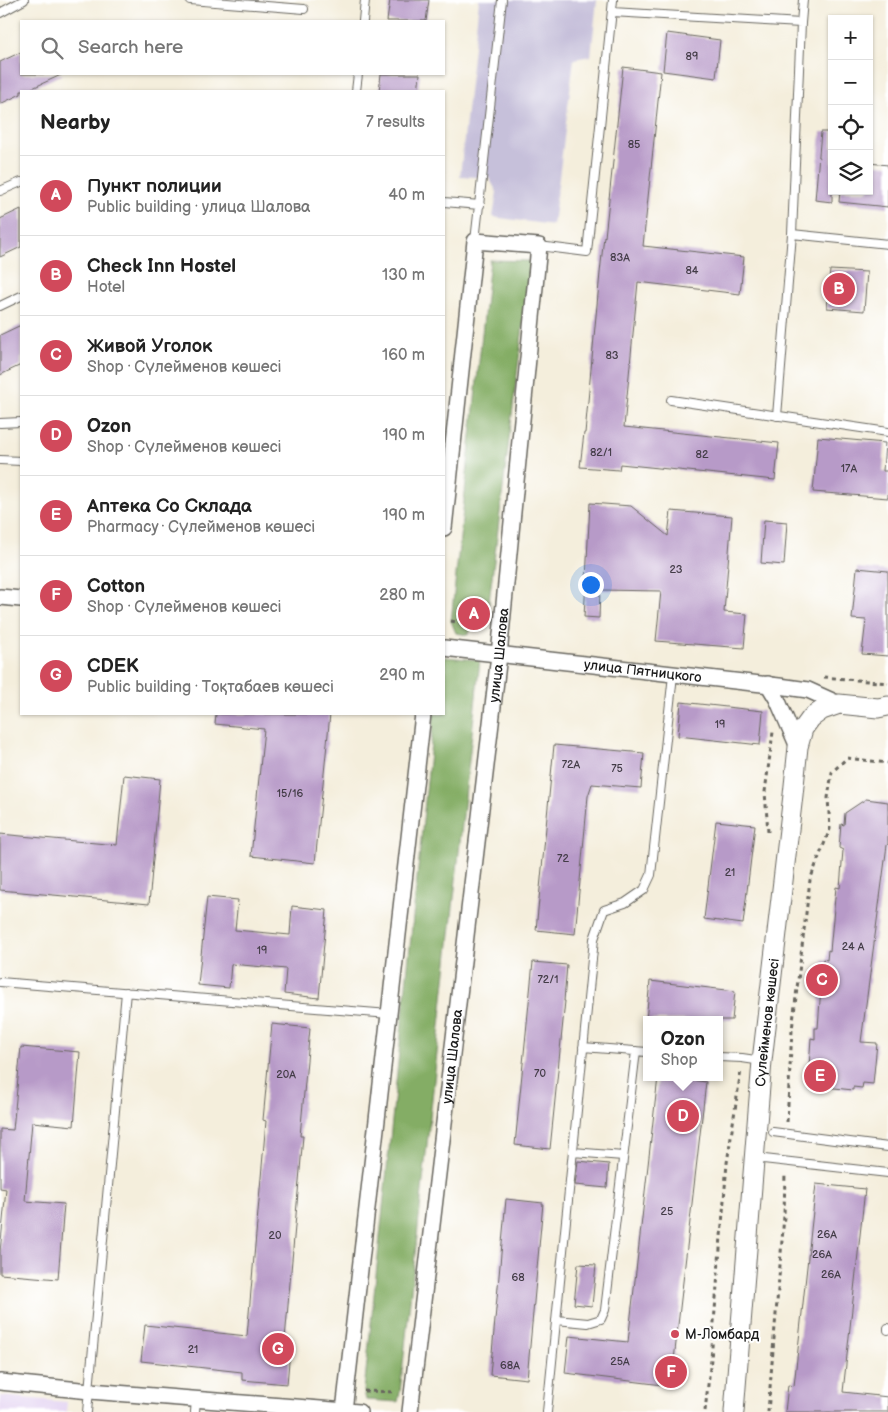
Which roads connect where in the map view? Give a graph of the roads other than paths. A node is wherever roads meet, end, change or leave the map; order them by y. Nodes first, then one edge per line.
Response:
1 (24, 0) edge
2 (190, 0) edge
3 (365, 0) edge
4 (502, 0) edge
5 (613, 0) edge
6 (803, 0) edge
7 (304, 9) dead end
8 (0, 12) edge
9 (612, 12) junction
10 (363, 20) edge
11 (801, 23) junction
12 (358, 75) edge
13 (356, 90) edge
14 (20, 182) edge
15 (0, 191) edge
16 (445, 202) edge
17 (480, 205) junction
18 (792, 234) junction
19 (475, 241) junction
20 (888, 244) edge
21 (539, 246) junction
22 (20, 296) edge
23 (0, 306) edge
24 (671, 400) dead end
25 (777, 416) junction
26 (20, 422) edge
27 (0, 423) edge
28 (888, 432) edge
29 (0, 460) edge
30 (20, 461) edge
31 (445, 519) edge
32 (0, 597) edge
33 (20, 599) edge
34 (445, 648) edge
35 (499, 654) junction
36 (673, 675) junction
37 (768, 684) junction
38 (839, 704) junction
39 (885, 708) edge
40 (423, 715) edge
41 (798, 746) junction
42 (0, 982) edge
43 (126, 992) junction
44 (389, 1014) junction
45 (583, 1047) junction
46 (636, 1051) junction
47 (643, 1052) edge
48 (723, 1057) edge
49 (762, 1062) junction
50 (772, 1132) dead end
51 (888, 1147) edge
52 (573, 1152) junction
53 (623, 1156) junction
54 (755, 1158) junction
55 (888, 1174) edge
56 (556, 1320) junction
57 (0, 1382) edge
58 (90, 1390) junction
59 (196, 1405) edge
60 (351, 1411) edge
61 (87, 1412) edge
62 (410, 1412) edge
63 (547, 1412) edge
64 (734, 1412) edge

1 - 8 lane
2 - 7 lane
3 - 10 lane
4 - 17 lane
5 - 9 lane
6 - 11 lane
9 - 11 lane
9 - 21 lane
11 - 18 lane
12 - 13 lane
14 - 15 lane
16 - 17 lane
17 - 19 lane
18 - 20 lane
18 - 25 lane
19 - 21 street
19 - 31 street
21 - 35 street, улица Шалова
22 - 23 lane
24 - 25 lane
25 - 28 lane
26 - 27 lane
29 - 30 lane
32 - 33 street
34 - 35 street, улица Пятницкого
35 - 36 street, улица Пятницкого
35 - 62 street, улица Шалова
36 - 37 street, улица Пятницкого
36 - 45 lane
37 - 38 street, улица Пятницкого
37 - 41 street
38 - 39 street, Сүлейменов көшесі
38 - 41 street, Сүлейменов көшесі
40 - 44 street
41 - 49 street, Сүлейменов көшесі
42 - 43 lane
43 - 44 lane
43 - 58 lane
44 - 60 street
45 - 46 lane
45 - 52 lane
46 - 47 lane
46 - 53 lane
48 - 49 lane
49 - 54 street, Сүлейменов көшесі
50 - 51 lane
52 - 53 lane
52 - 56 lane
53 - 56 lane
54 - 55 lane
54 - 64 street, Сүлейменов көшесі
56 - 63 lane
57 - 58 street
58 - 59 street
58 - 61 lane
59 - 60 street

